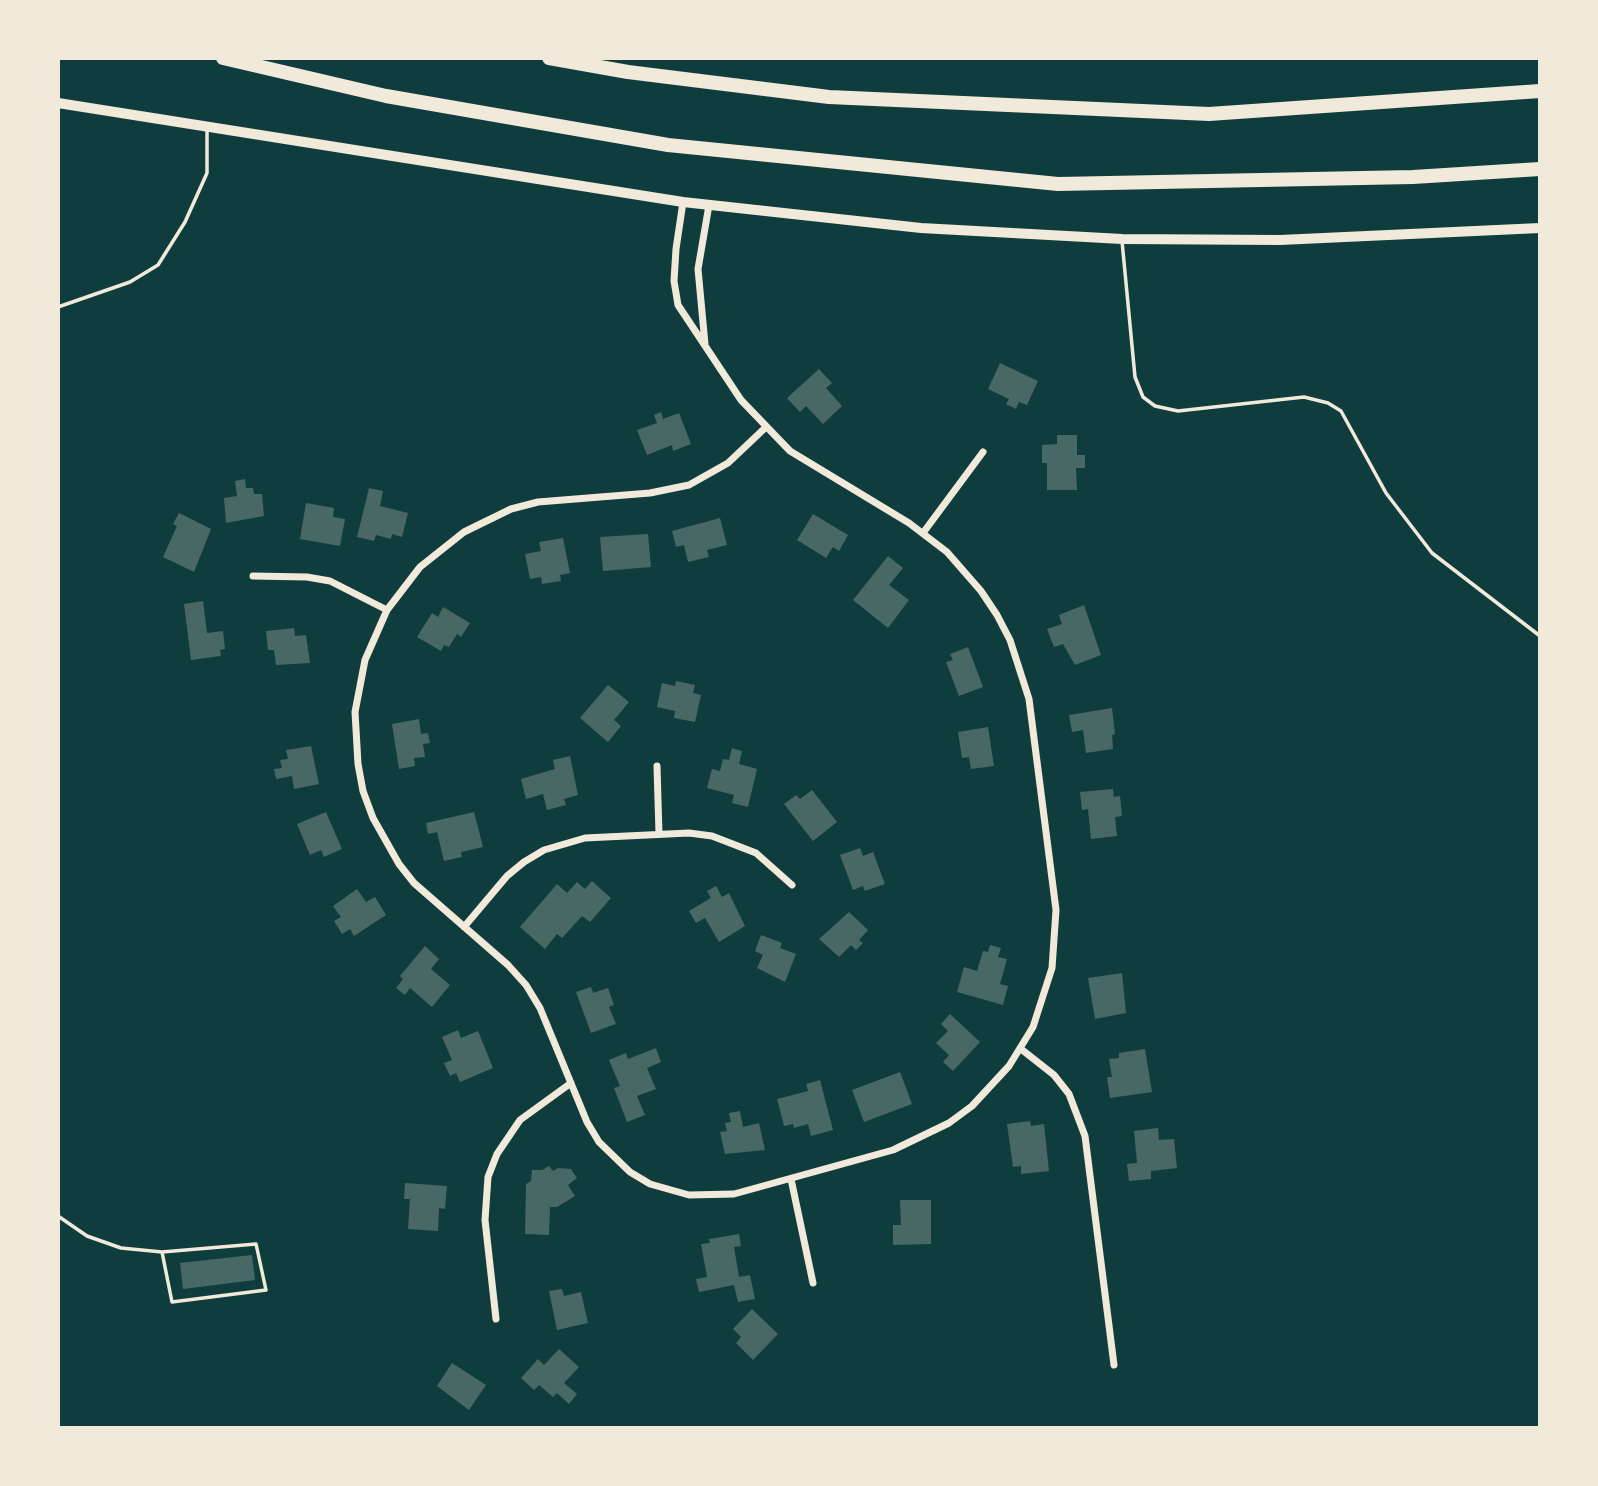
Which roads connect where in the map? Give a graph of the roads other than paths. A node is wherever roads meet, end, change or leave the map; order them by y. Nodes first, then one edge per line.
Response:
1 (223, 58) edge
2 (549, 58) edge
3 (1540, 91) edge
4 (58, 103) edge
5 (207, 125) junction
6 (1540, 169) edge
7 (683, 202) junction
8 (709, 205) junction
9 (1540, 228) edge
10 (1122, 239) junction
11 (58, 307) edge
12 (705, 345) junction
13 (765, 428) junction
14 (983, 452) dead end
15 (923, 533) junction
16 (253, 576) dead end
17 (387, 610) junction
18 (1540, 636) edge
19 (657, 766) dead end
20 (659, 834) junction
21 (792, 885) dead end
22 (464, 927) junction
23 (1021, 1049) junction
24 (571, 1083) junction
25 (792, 1179) junction
26 (58, 1216) edge
27 (162, 1252) junction
28 (813, 1283) dead end
29 (496, 1319) dead end
30 (1114, 1365) dead end

1 - 6 highway
2 - 3 highway
4 - 5 main road
5 - 7 main road
5 - 11 lane
7 - 8 main road
7 - 12 street
8 - 10 main road
8 - 12 street
9 - 10 main road
10 - 18 lane
12 - 13 street
13 - 15 street
13 - 17 street
14 - 15 street
15 - 23 street
16 - 17 street
17 - 22 street
19 - 20 street
20 - 21 street
20 - 22 street
22 - 24 street
23 - 25 street
23 - 30 street
24 - 25 street
24 - 29 street
25 - 28 street
26 - 27 lane
27 - 27 lane

